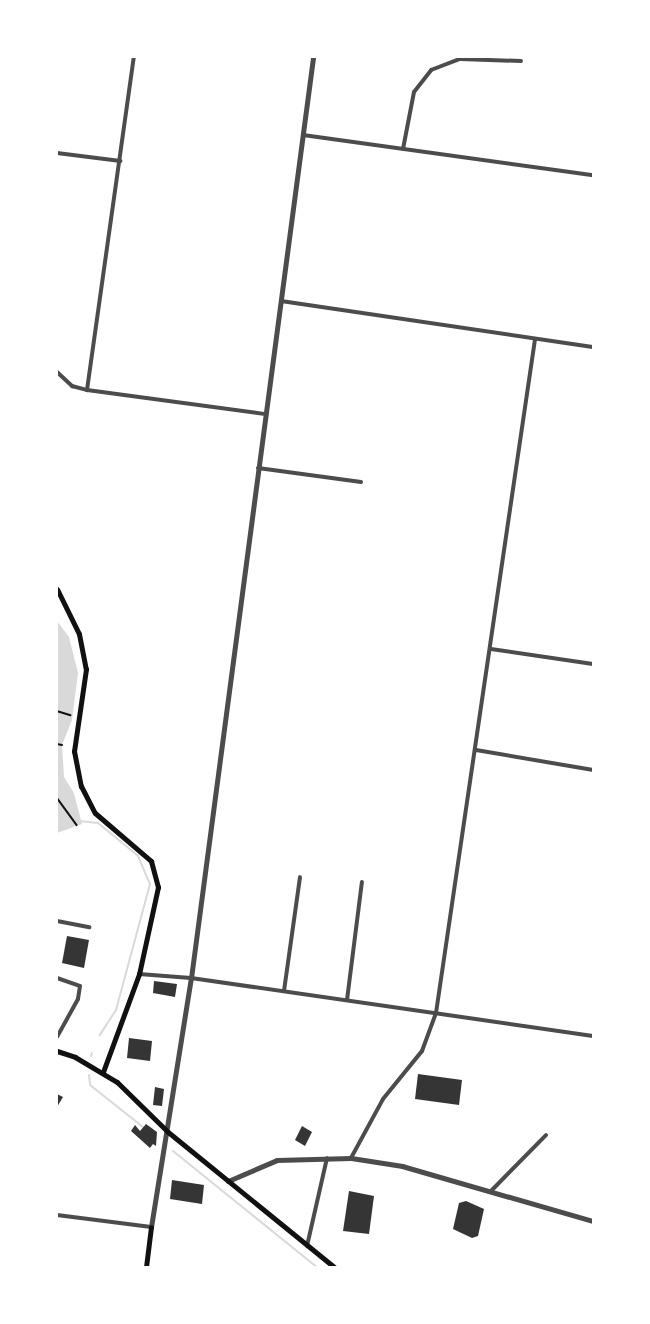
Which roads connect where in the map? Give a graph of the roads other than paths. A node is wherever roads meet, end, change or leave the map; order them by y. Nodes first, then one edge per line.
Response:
1 (134, 57) edge
2 (313, 57) edge
3 (520, 61) dead end
4 (303, 135) junction
5 (404, 149) junction
6 (57, 153) edge
7 (120, 161) junction
8 (593, 175) edge
9 (281, 301) junction
10 (535, 339) junction
11 (593, 347) edge
12 (57, 372) edge
13 (87, 390) junction
14 (265, 414) junction
15 (257, 468) junction
16 (361, 482) dead end
17 (57, 589) edge
18 (491, 649) junction
19 (593, 664) edge
20 (476, 750) junction
21 (593, 770) edge
22 (300, 877) dead end
23 (362, 882) dead end
24 (57, 921) edge
25 (89, 927) dead end
26 (139, 974) junction
27 (57, 978) edge
28 (191, 978) junction
29 (284, 991) junction
30 (347, 1000) junction
31 (436, 1013) junction
32 (593, 1036) edge
33 (57, 1037) edge
34 (57, 1051) edge
35 (103, 1072) junction
36 (168, 1135) junction
37 (546, 1135) dead end
38 (327, 1157) junction
39 (351, 1158) junction
40 (228, 1181) junction
41 (492, 1190) junction
42 (57, 1215) edge
43 (593, 1221) edge
44 (151, 1227) junction
45 (307, 1246) junction
46 (146, 1267) edge
47 (334, 1267) edge

1 - 7 street
2 - 4 street
3 - 5 street
4 - 5 street
4 - 9 street
5 - 8 street
6 - 7 street
7 - 13 street
9 - 10 street
9 - 14 street
10 - 11 street
10 - 18 street
12 - 13 street
13 - 14 street
14 - 15 street
15 - 16 street
15 - 28 street
17 - 26 main road
18 - 19 street
18 - 20 street
20 - 21 street
20 - 31 street
22 - 29 street
23 - 30 street
24 - 25 street
26 - 28 street
26 - 35 main road
27 - 33 street
28 - 29 street
28 - 36 street
29 - 30 street
30 - 31 street
31 - 32 street
31 - 39 street
34 - 35 main road
35 - 36 main road
36 - 40 main road
36 - 44 street
37 - 41 street
38 - 39 street
38 - 40 street
38 - 45 street
39 - 41 street
40 - 45 main road
41 - 43 street
42 - 44 street
44 - 46 main road
45 - 47 main road

